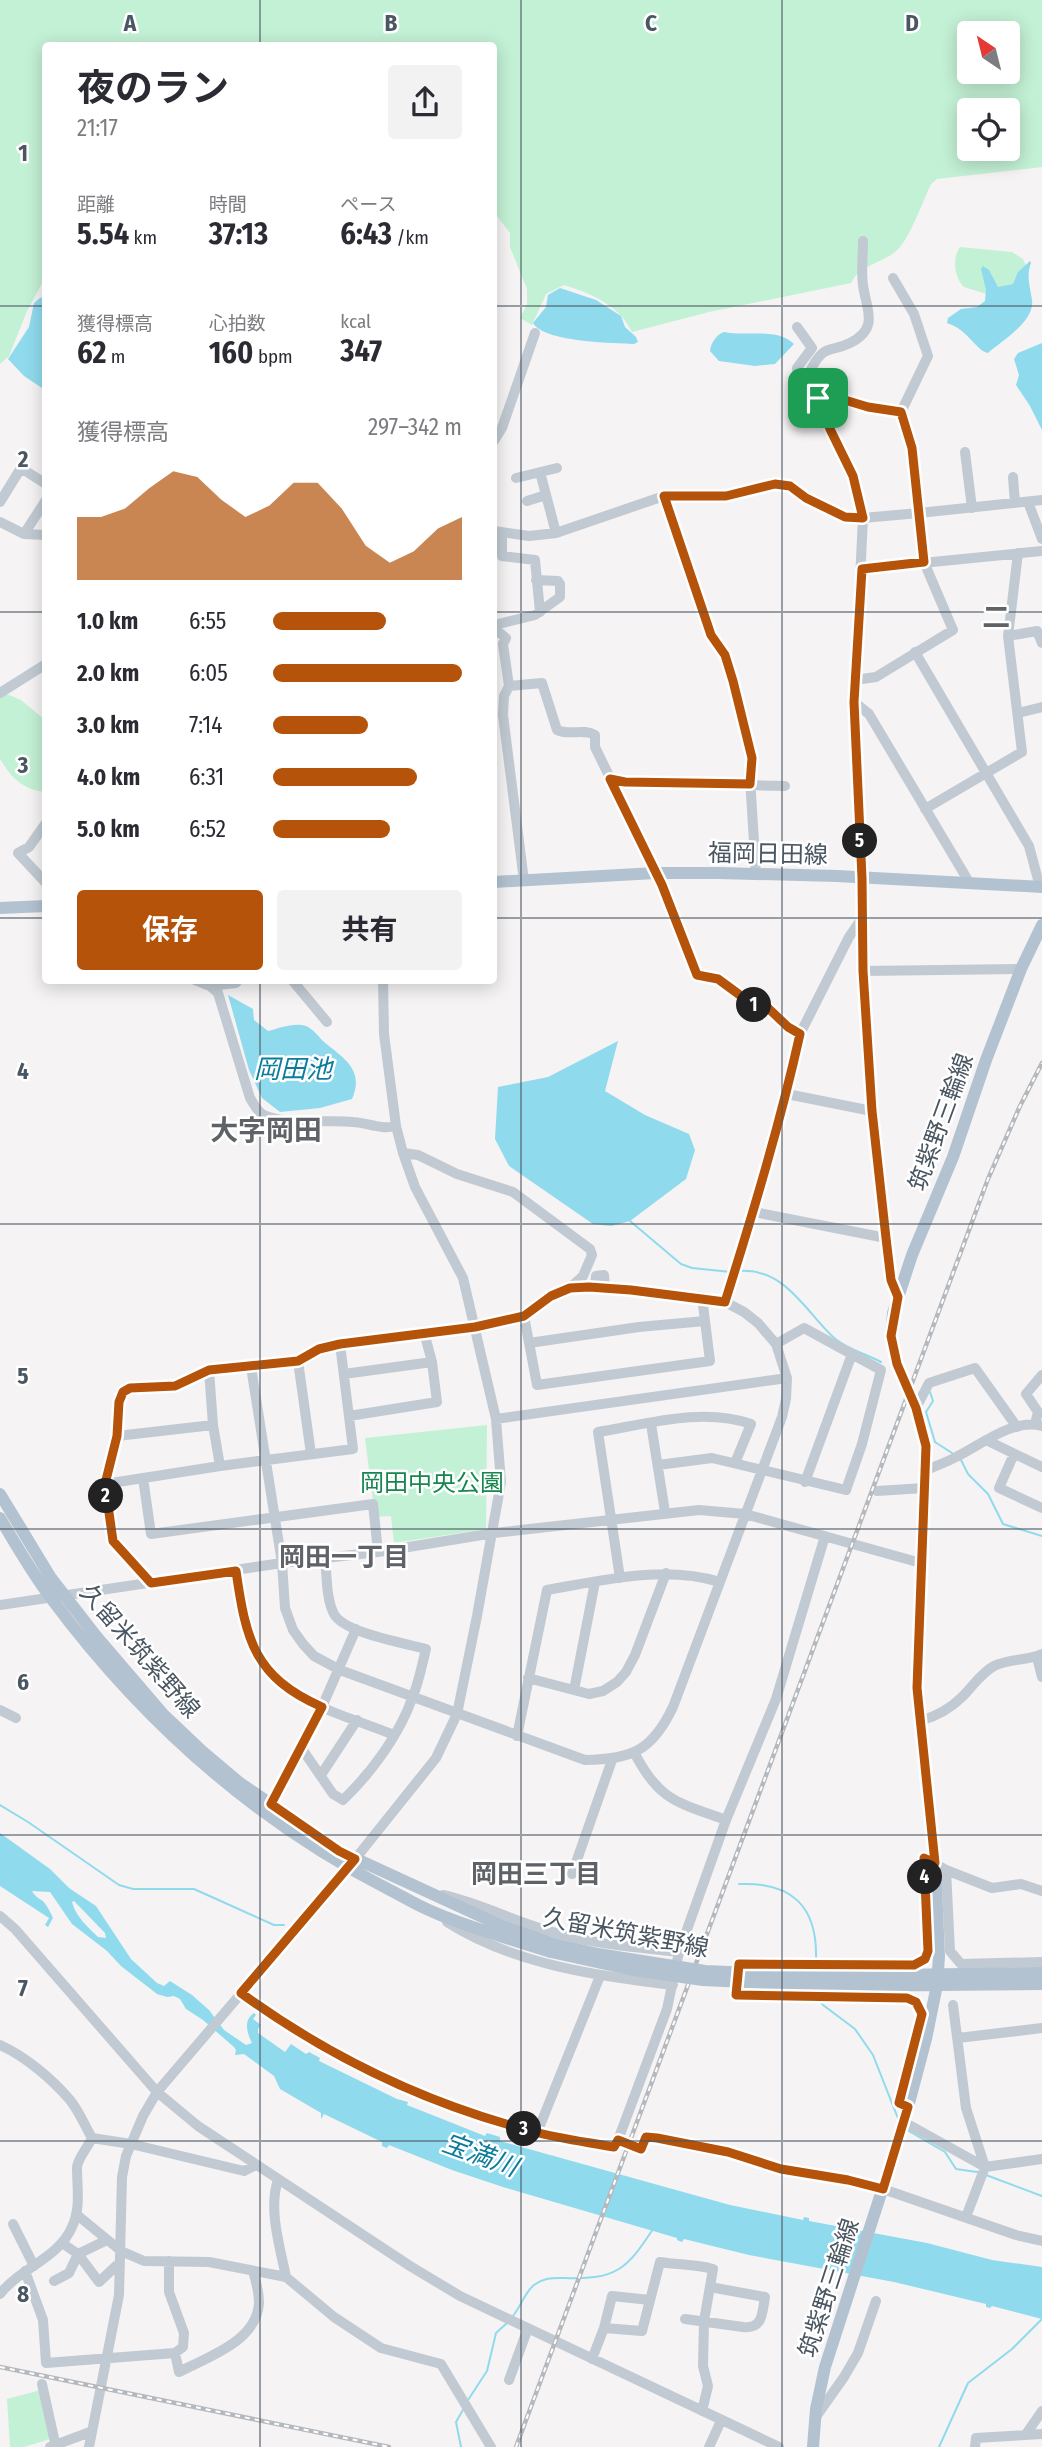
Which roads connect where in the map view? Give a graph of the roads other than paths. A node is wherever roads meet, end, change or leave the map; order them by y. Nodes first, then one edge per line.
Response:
1 (863, 241) dead end
2 (893, 278) dead end
3 (797, 327) dead end
4 (535, 333) dead end
5 (817, 395) junction
6 (901, 412) junction
7 (497, 436) edge
8 (965, 452) dead end
9 (557, 468) dead end
10 (540, 472) junction
11 (1013, 477) dead end
12 (516, 478) dead end
13 (42, 481) edge
14 (546, 495) junction
15 (664, 496) junction
16 (1042, 500) edge
17 (527, 501) dead end
18 (0, 502) edge
19 (1028, 502) junction
20 (1015, 503) junction
21 (42, 506) edge
22 (972, 508) junction
23 (919, 513) junction
24 (863, 518) junction
25 (0, 522) edge
26 (498, 531) edge
27 (556, 533) junction
28 (24, 534) junction
29 (42, 536) edge
30 (1042, 539) edge
31 (1042, 551) edge
32 (1018, 553) junction
33 (924, 562) junction
34 (862, 569) junction
35 (536, 580) junction
36 (540, 612) junction
37 (497, 626) edge
38 (497, 630) edge
39 (1008, 636) junction
40 (1042, 643) edge
41 (498, 644) edge
42 (915, 652) junction
43 (42, 667) edge
44 (855, 681) junction
45 (509, 686) junction
46 (0, 693) edge
47 (854, 702) junction
48 (1042, 707) edge
49 (1018, 713) junction
50 (498, 721) edge
51 (986, 771) junction
52 (610, 779) junction
53 (750, 784) junction
54 (785, 786) dead end
55 (925, 809) junction
56 (42, 829) edge
57 (655, 873) junction
58 (756, 874) junction
59 (862, 878) junction
60 (42, 879) edge
61 (524, 881) junction
62 (497, 882) edge
63 (969, 882) junction
64 (1041, 887) edge
65 (42, 906) edge
66 (0, 908) edge
67 (862, 918) junction
68 (1042, 925) edge
69 (1021, 969) junction
70 (863, 971) junction
71 (205, 984) edge
72 (227, 984) edge
73 (295, 984) edge
74 (383, 984) edge
75 (210, 986) junction
76 (327, 1023) dead end
77 (800, 1034) junction
78 (787, 1094) junction
79 (872, 1111) junction
80 (396, 1126) junction
81 (403, 1153) junction
82 (754, 1212) junction
83 (886, 1238) junction
84 (570, 1288) junction
85 (702, 1297) junction
86 (898, 1297) junction
87 (725, 1302) junction
88 (524, 1316) junction
89 (705, 1321) junction
90 (475, 1327) junction
91 (424, 1332) junction
92 (529, 1343) junction
93 (340, 1344) junction
94 (776, 1344) junction
95 (852, 1354) junction
96 (298, 1361) junction
97 (432, 1362) junction
98 (897, 1364) junction
99 (251, 1367) junction
100 (209, 1370) junction
101 (881, 1370) junction
102 (344, 1374) junction
103 (1042, 1375) edge
104 (787, 1378) junction
105 (916, 1408) junction
106 (349, 1416) junction
107 (496, 1419) junction
108 (213, 1424) junction
109 (651, 1424) junction
110 (1039, 1425) edge
111 (1017, 1427) junction
112 (117, 1436) junction
113 (986, 1440) junction
114 (311, 1454) junction
115 (1014, 1454) junction
116 (266, 1461) junction
117 (735, 1463) junction
118 (658, 1465) junction
119 (220, 1466) junction
120 (1042, 1467) edge
121 (762, 1468) junction
122 (926, 1470) junction
123 (143, 1478) junction
124 (805, 1482) junction
125 (105, 1484) junction
126 (924, 1488) junction
127 (877, 1491) dead end
128 (0, 1494) edge
129 (1042, 1508) edge
130 (665, 1512) junction
131 (745, 1514) junction
132 (273, 1517) junction
133 (0, 1518) edge
134 (610, 1519) junction
135 (494, 1533) junction
136 (825, 1536) junction
137 (378, 1552) junction
138 (325, 1559) junction
139 (282, 1563) junction
140 (921, 1563) junction
141 (236, 1571) junction
142 (666, 1573) junction
143 (620, 1578) junction
144 (720, 1581) junction
145 (595, 1582) junction
146 (151, 1583) junction
147 (57, 1597) junction
148 (0, 1605) edge
149 (356, 1629) junction
150 (1039, 1656) edge
151 (340, 1670) junction
152 (1042, 1677) edge
153 (528, 1678) junction
154 (574, 1690) junction
155 (413, 1698) junction
156 (322, 1707) junction
157 (0, 1710) edge
158 (457, 1714) junction
159 (16, 1718) dead end
160 (357, 1720) junction
161 (920, 1721) junction
162 (394, 1735) junction
163 (517, 1736) junction
164 (300, 1746) junction
165 (634, 1752) junction
166 (612, 1760) junction
167 (321, 1775) junction
168 (271, 1804) junction
169 (726, 1820) junction
170 (351, 1863) junction
171 (935, 1863) junction
172 (946, 1870) junction
173 (572, 1874) dead end
174 (415, 1888) junction
175 (1042, 1891) edge
176 (431, 1911) junction
177 (0, 1916) edge
178 (552, 1948) junction
179 (679, 1952) junction
180 (1042, 1962) edge
181 (1042, 1973) edge
182 (600, 1976) junction
183 (937, 1980) junction
184 (1042, 1984) edge
185 (673, 1985) junction
186 (238, 1996) junction
187 (953, 2005) dead end
188 (1042, 2028) edge
189 (958, 2038) junction
190 (0, 2045) edge
191 (157, 2092) junction
192 (908, 2107) junction
193 (904, 2122) junction
194 (537, 2133) junction
195 (92, 2138) junction
196 (618, 2140) junction
197 (131, 2144) junction
198 (1042, 2158) edge
199 (257, 2165) junction
200 (985, 2167) junction
201 (278, 2180) junction
202 (883, 2189) junction
203 (76, 2214) junction
204 (966, 2217) junction
205 (13, 2224) dead end
206 (107, 2240) junction
207 (1042, 2241) edge
208 (62, 2242) junction
209 (121, 2251) junction
210 (78, 2254) junction
211 (169, 2262) junction
212 (120, 2266) junction
213 (29, 2269) junction
214 (253, 2271) junction
215 (286, 2277) junction
216 (54, 2281) dead end
217 (710, 2287) junction
218 (0, 2294) edge
219 (650, 2300) junction
220 (876, 2301) dead end
221 (685, 2319) dead end
222 (704, 2321) junction
223 (528, 2328) junction
224 (604, 2328) junction
225 (175, 2353) junction
226 (108, 2358) junction
227 (592, 2359) junction
228 (509, 2380) dead end
229 (42, 2384) dead end
230 (702, 2411) junction
231 (1042, 2411) edge
232 (815, 2418) junction
233 (720, 2423) dead end
234 (90, 2432) junction
235 (1026, 2434) junction
236 (1042, 2434) edge
237 (54, 2446) edge
238 (89, 2447) edge
239 (491, 2447) edge
240 (709, 2447) edge
241 (779, 2447) edge
242 (813, 2447) edge
243 (975, 2447) edge

1 - 5 street
2 - 6 street
3 - 5 street
4 - 7 street
5 - 6 street
5 - 24 street
6 - 23 street
8 - 22 street
9 - 10 street
10 - 12 street
10 - 14 street
11 - 20 street
13 - 18 street
14 - 17 street
14 - 27 street
15 - 24 street
15 - 27 street
15 - 53 street
16 - 19 street
19 - 20 street
19 - 30 street
20 - 22 street
21 - 28 street
22 - 23 street
23 - 24 street
23 - 33 street
24 - 34 street
25 - 28 street
26 - 27 street
26 - 35 street
28 - 29 street
31 - 32 street
32 - 33 street
32 - 39 street
33 - 34 street
33 - 42 street
34 - 44 street
35 - 36 street
35 - 36 street
36 - 37 street
38 - 41 street
39 - 40 street
39 - 49 street
41 - 45 street
42 - 44 street
42 - 51 street
43 - 46 street
44 - 47 street
45 - 50 street
45 - 52 street
47 - 55 street
47 - 59 street
48 - 49 street
49 - 51 street
50 - 61 street
51 - 55 street
51 - 64 street
52 - 53 street
52 - 57 street
53 - 54 street
53 - 58 street
55 - 63 street
56 - 60 street
57 - 58 main road, 福岡日田線
57 - 61 main road, 福岡日田線
57 - 77 street
58 - 59 main road, 福岡日田線
59 - 63 main road, 福岡日田線
59 - 67 street
61 - 62 main road, 福岡日田線
63 - 64 main road, 福岡日田線
65 - 66 main road
67 - 70 street
67 - 77 street
68 - 69 main road, 筑紫野三輪線
69 - 70 street
69 - 86 main road, 筑紫野三輪線
70 - 79 street
71 - 75 street
72 - 75 street
73 - 76 street
74 - 80 street
75 - 80 street
77 - 78 street
78 - 79 street
78 - 82 street
79 - 83 street
80 - 81 street
81 - 84 street
81 - 90 street
82 - 83 street
82 - 87 street
83 - 86 street
84 - 85 street
84 - 88 street
85 - 87 street
85 - 89 street
86 - 98 main road, 筑紫野三輪線
87 - 94 street
88 - 90 street
88 - 92 street
89 - 92 street
89 - 92 street
90 - 91 street
90 - 107 street
91 - 93 street
91 - 97 street
93 - 96 street
93 - 102 street
94 - 95 street
94 - 104 street
95 - 101 street
95 - 124 street
96 - 99 street
96 - 114 street
97 - 102 street
97 - 106 street
98 - 101 street
98 - 105 main road, 筑紫野三輪線
99 - 100 street
99 - 116 street
100 - 108 street
100 - 112 street
101 - 124 street
102 - 106 street
103 - 110 street
104 - 107 street
104 - 121 street
105 - 111 street
105 - 122 main road, 筑紫野三輪線
106 - 114 street
107 - 135 street
108 - 112 street
108 - 119 street
109 - 117 street
109 - 118 street
109 - 134 street
110 - 111 street
111 - 113 street
112 - 125 street
113 - 115 street
113 - 122 street
114 - 116 street
115 - 120 street
115 - 129 street
116 - 119 street
116 - 132 street
117 - 118 street
117 - 121 street
118 - 130 street
119 - 123 street
121 - 124 street
121 - 131 street
122 - 126 main road, 筑紫野三輪線
123 - 125 street
123 - 132 street
125 - 146 street
126 - 127 street
126 - 140 main road, 筑紫野三輪線
128 - 147 main road, 久留米筑紫野線
130 - 131 street
130 - 134 street
131 - 136 street
131 - 144 street
132 - 137 street
132 - 139 street
133 - 147 main road, 久留米筑紫野線
134 - 135 street
134 - 143 street
135 - 137 street
135 - 158 street
136 - 140 street
136 - 169 street
137 - 138 street
138 - 139 street
138 - 149 street
139 - 141 street
139 - 151 street
140 - 161 main road, 筑紫野三輪線
141 - 146 street
141 - 156 street
142 - 143 street
142 - 144 street
142 - 154 street
143 - 145 street
144 - 165 street
145 - 153 street
145 - 154 street
146 - 147 street
147 - 148 street
147 - 168 main road, 久留米筑紫野線
147 - 170 main road, 久留米筑紫野線
149 - 151 street
149 - 155 street
150 - 152 street
150 - 161 street
151 - 155 street
151 - 156 street
153 - 154 street
153 - 163 street
155 - 158 street
155 - 162 street
156 - 160 street
156 - 164 street
157 - 159 street
158 - 163 street
158 - 170 street
160 - 162 street
160 - 167 street
161 - 171 main road, 筑紫野三輪線
162 - 167 street
163 - 166 street
164 - 167 street
164 - 168 street
165 - 166 street
165 - 169 street
166 - 173 street
168 - 170 main road, 久留米筑紫野線
169 - 179 street
170 - 174 main road, 久留米筑紫野線
170 - 176 main road, 久留米筑紫野線
170 - 186 street
171 - 172 street
171 - 183 main road, 筑紫野三輪線
171 - 192 street
172 - 175 street
172 - 180 street
174 - 178 main road, 久留米筑紫野線
174 - 179 street
176 - 178 main road, 久留米筑紫野線
176 - 182 street
177 - 191 street
178 - 183 main road, 久留米筑紫野線, bridge
179 - 185 street
181 - 183 main road, 久留米筑紫野線
182 - 185 street
182 - 194 street
183 - 184 main road, 久留米筑紫野線
183 - 192 main road, 筑紫野三輪線
185 - 196 street
186 - 191 street
186 - 194 street
187 - 189 street
188 - 189 street
189 - 200 street
190 - 195 street
191 - 197 street
191 - 199 street
192 - 193 main road, 筑紫野三輪線
193 - 200 street
193 - 202 main road, 筑紫野三輪線
194 - 196 street
195 - 197 street
195 - 203 street
196 - 202 street
197 - 199 street
197 - 209 street
198 - 200 street
199 - 201 street
200 - 204 street
201 - 215 street
201 - 223 street
202 - 204 street
202 - 232 main road, 筑紫野三輪線
203 - 206 street
203 - 208 street
204 - 207 street
205 - 213 street
206 - 209 street
206 - 210 street
208 - 210 street
208 - 213 street
209 - 211 street
209 - 212 street
210 - 212 street
210 - 216 street
211 - 214 street
211 - 225 street
212 - 226 street
213 - 218 street
213 - 226 street
214 - 215 street
214 - 225 street
215 - 239 street
217 - 219 street
217 - 222 street
217 - 222 street
219 - 224 street
219 - 224 street
220 - 232 street
221 - 222 street
222 - 230 street
223 - 227 street
223 - 228 street
224 - 227 street
225 - 226 street
226 - 234 street
227 - 230 street
229 - 237 street
230 - 241 street
231 - 235 street
232 - 242 main road, 筑紫野三輪線
233 - 240 street
234 - 237 street
234 - 238 street
235 - 236 street
235 - 243 street

